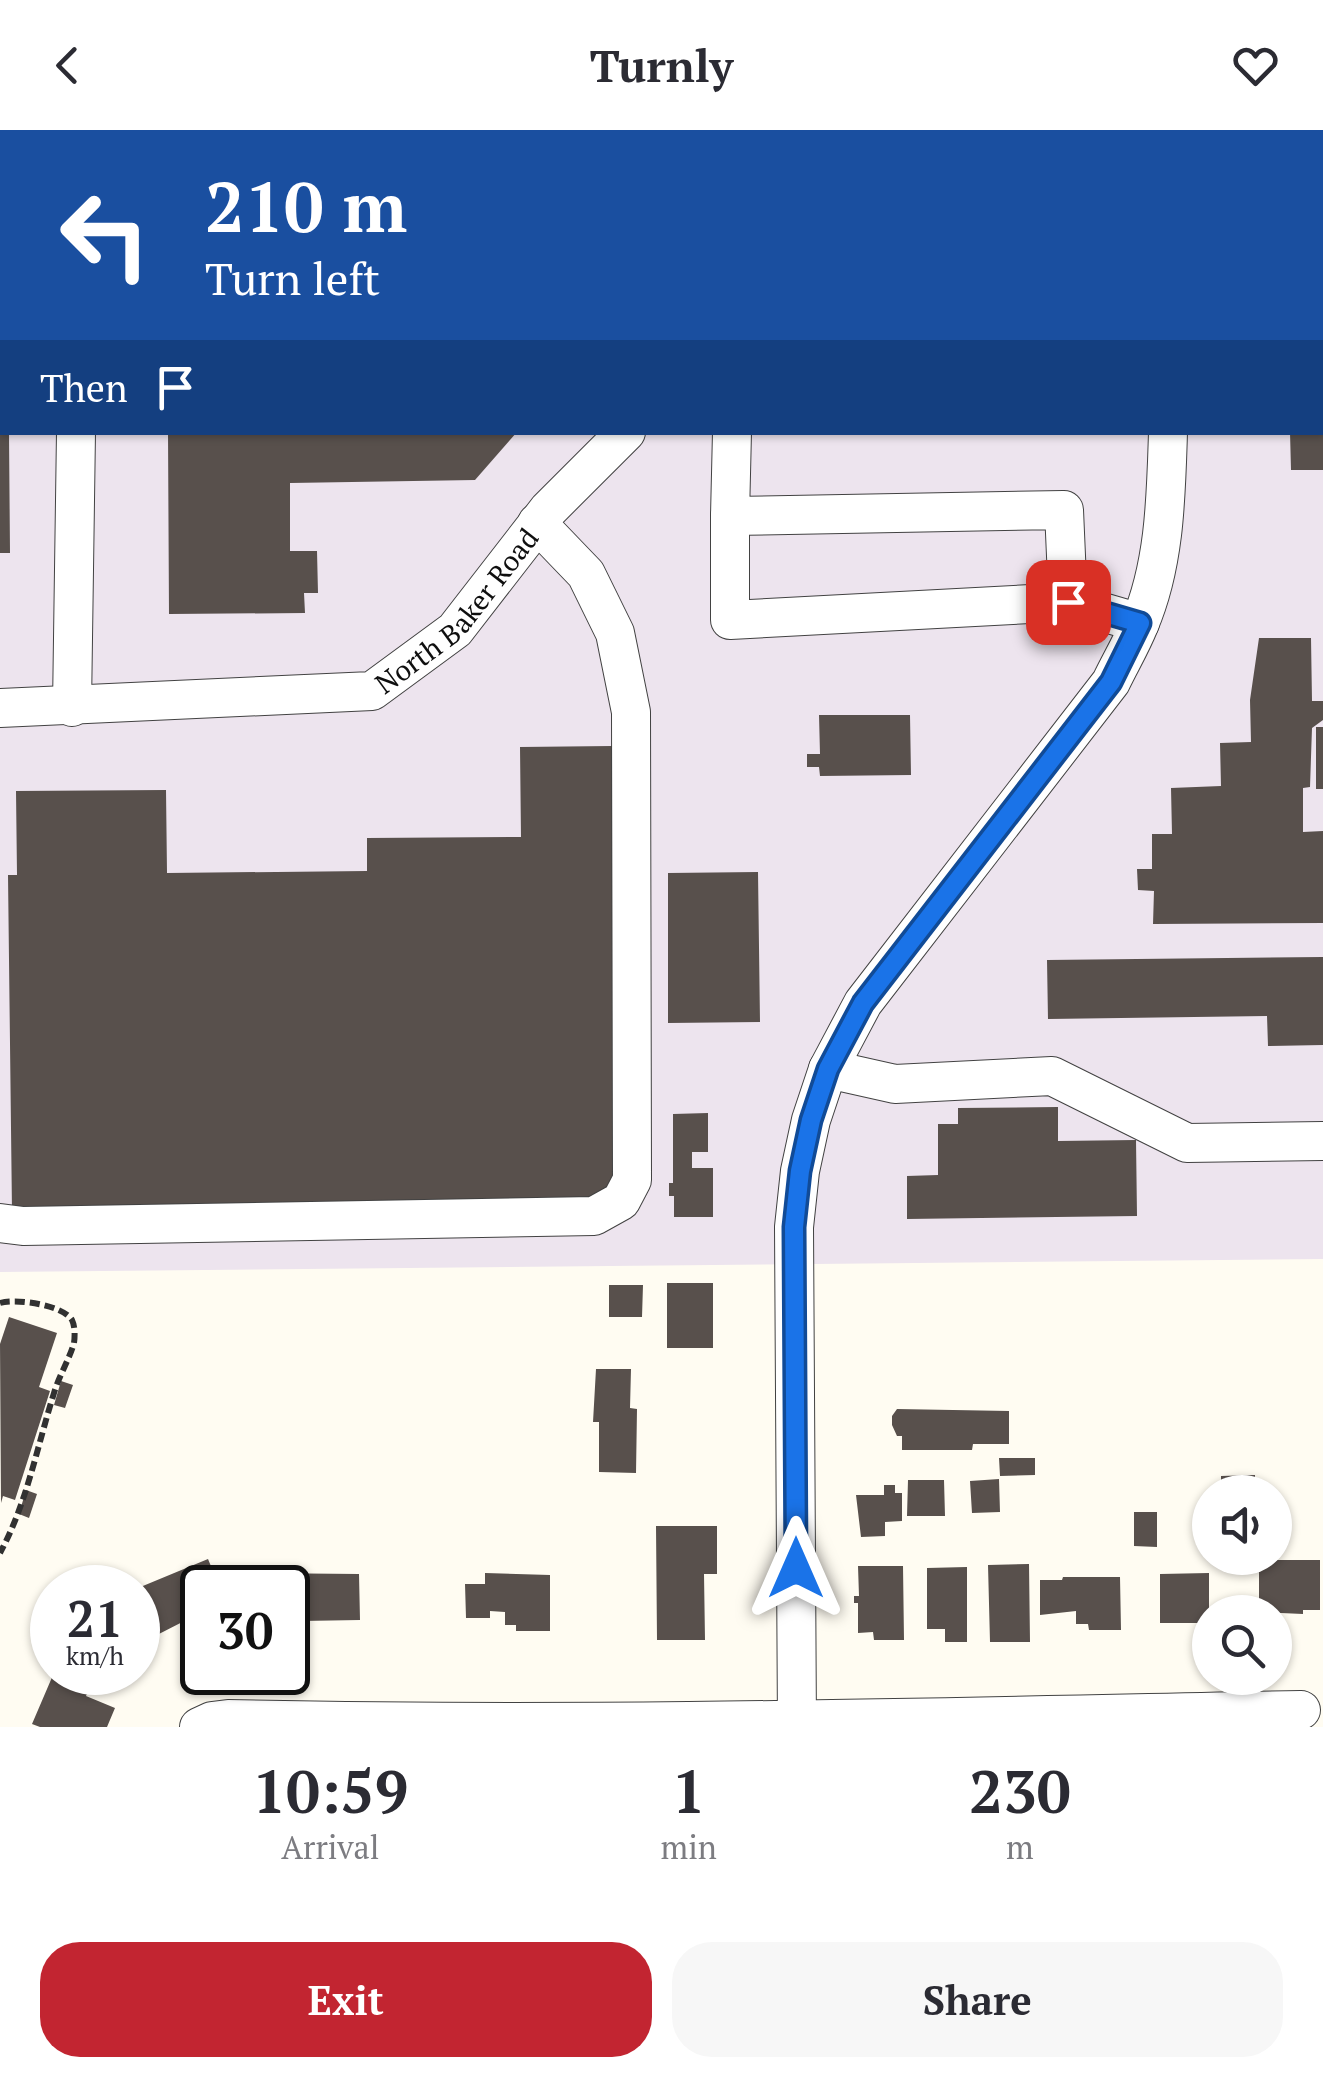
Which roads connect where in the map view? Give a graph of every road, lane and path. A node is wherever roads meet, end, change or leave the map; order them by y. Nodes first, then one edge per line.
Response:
1 (76, 435) edge
2 (623, 435) edge
3 (732, 435) edge
4 (1168, 435) edge
5 (730, 516) junction
6 (537, 523) junction
7 (1068, 602) junction
8 (1140, 623) junction
9 (72, 706) junction
10 (0, 708) edge
11 (828, 1069) junction
12 (1323, 1141) edge
13 (0, 1224) edge
14 (0, 1303) edge
15 (0, 1553) edge
16 (1302, 1710) dead end
17 (797, 1724) edge
18 (342, 1725) edge
19 (199, 1727) edge

1 - 9 street
2 - 6 street, North Baker Road
3 - 5 street
4 - 8 street
5 - 7 street
5 - 7 street
6 - 9 street, North Baker Road
6 - 13 street
7 - 8 street
8 - 11 street
9 - 10 street, North Baker Road
11 - 12 street
11 - 17 street
14 - 15 path
16 - 17 street
17 - 18 street
18 - 19 street

